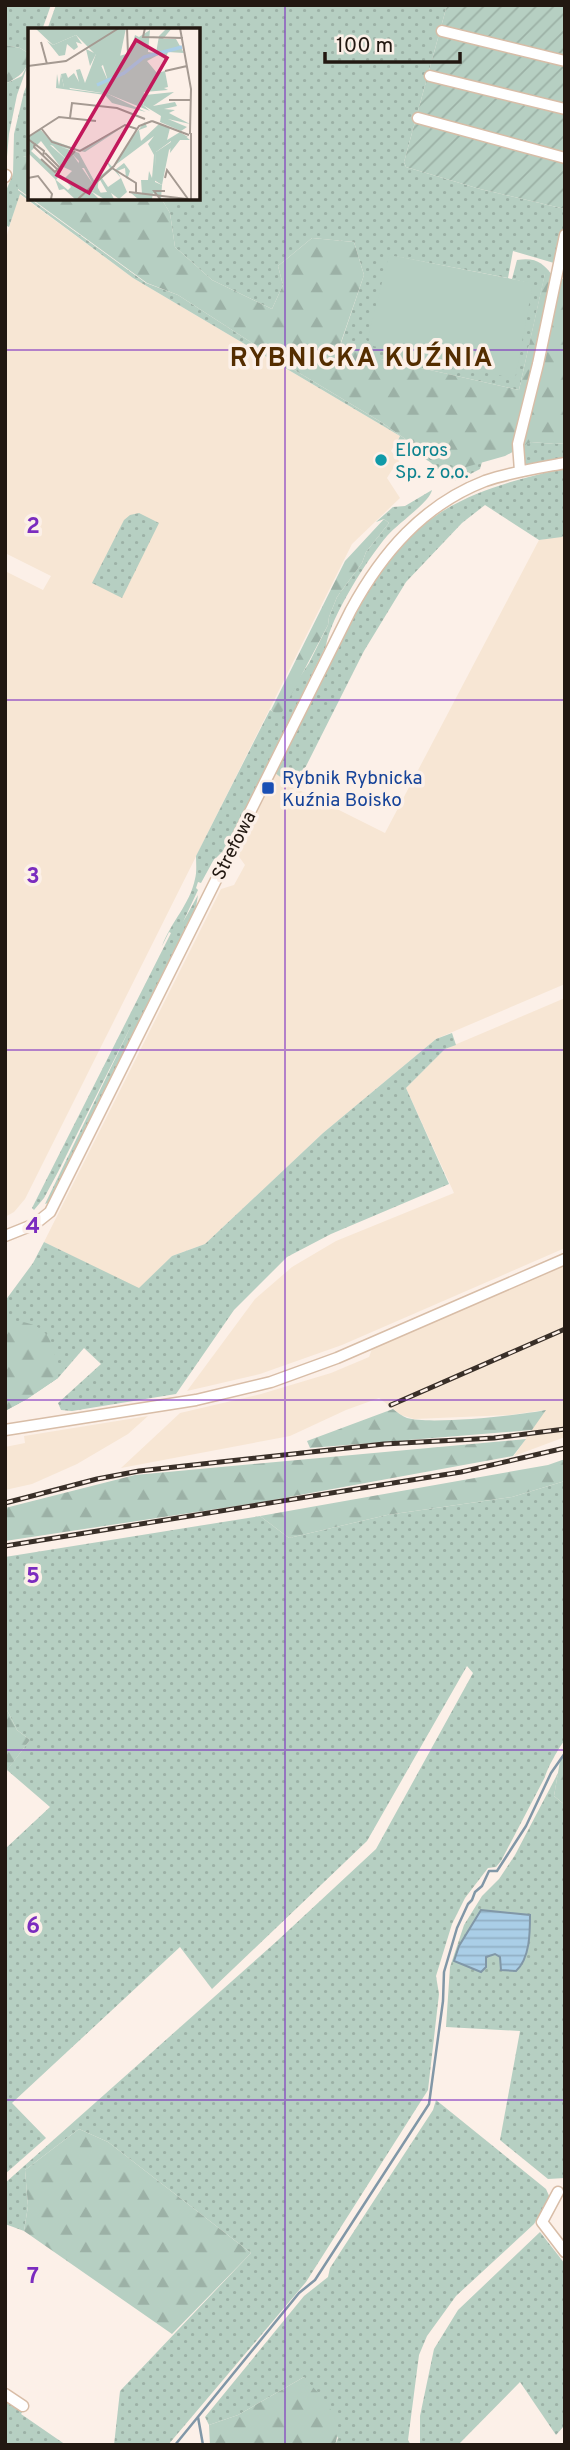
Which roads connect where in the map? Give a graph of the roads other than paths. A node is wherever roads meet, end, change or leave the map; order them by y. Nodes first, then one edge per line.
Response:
1 (442, 31) dead end
2 (565, 61) edge
3 (430, 76) dead end
4 (565, 109) edge
5 (418, 118) dead end
6 (565, 158) edge
7 (565, 236) edge
8 (565, 463) edge
9 (520, 471) junction
10 (5, 1236) edge
11 (565, 1259) edge
12 (5, 1430) edge
13 (558, 2192) dead end
14 (565, 2252) edge
15 (5, 2394) edge
16 (23, 2406) dead end

1 - 2 street
3 - 4 street
5 - 6 street
7 - 9 street
8 - 9 street, Strefowa
9 - 10 street, Strefowa
11 - 12 street
13 - 14 street
15 - 16 street

